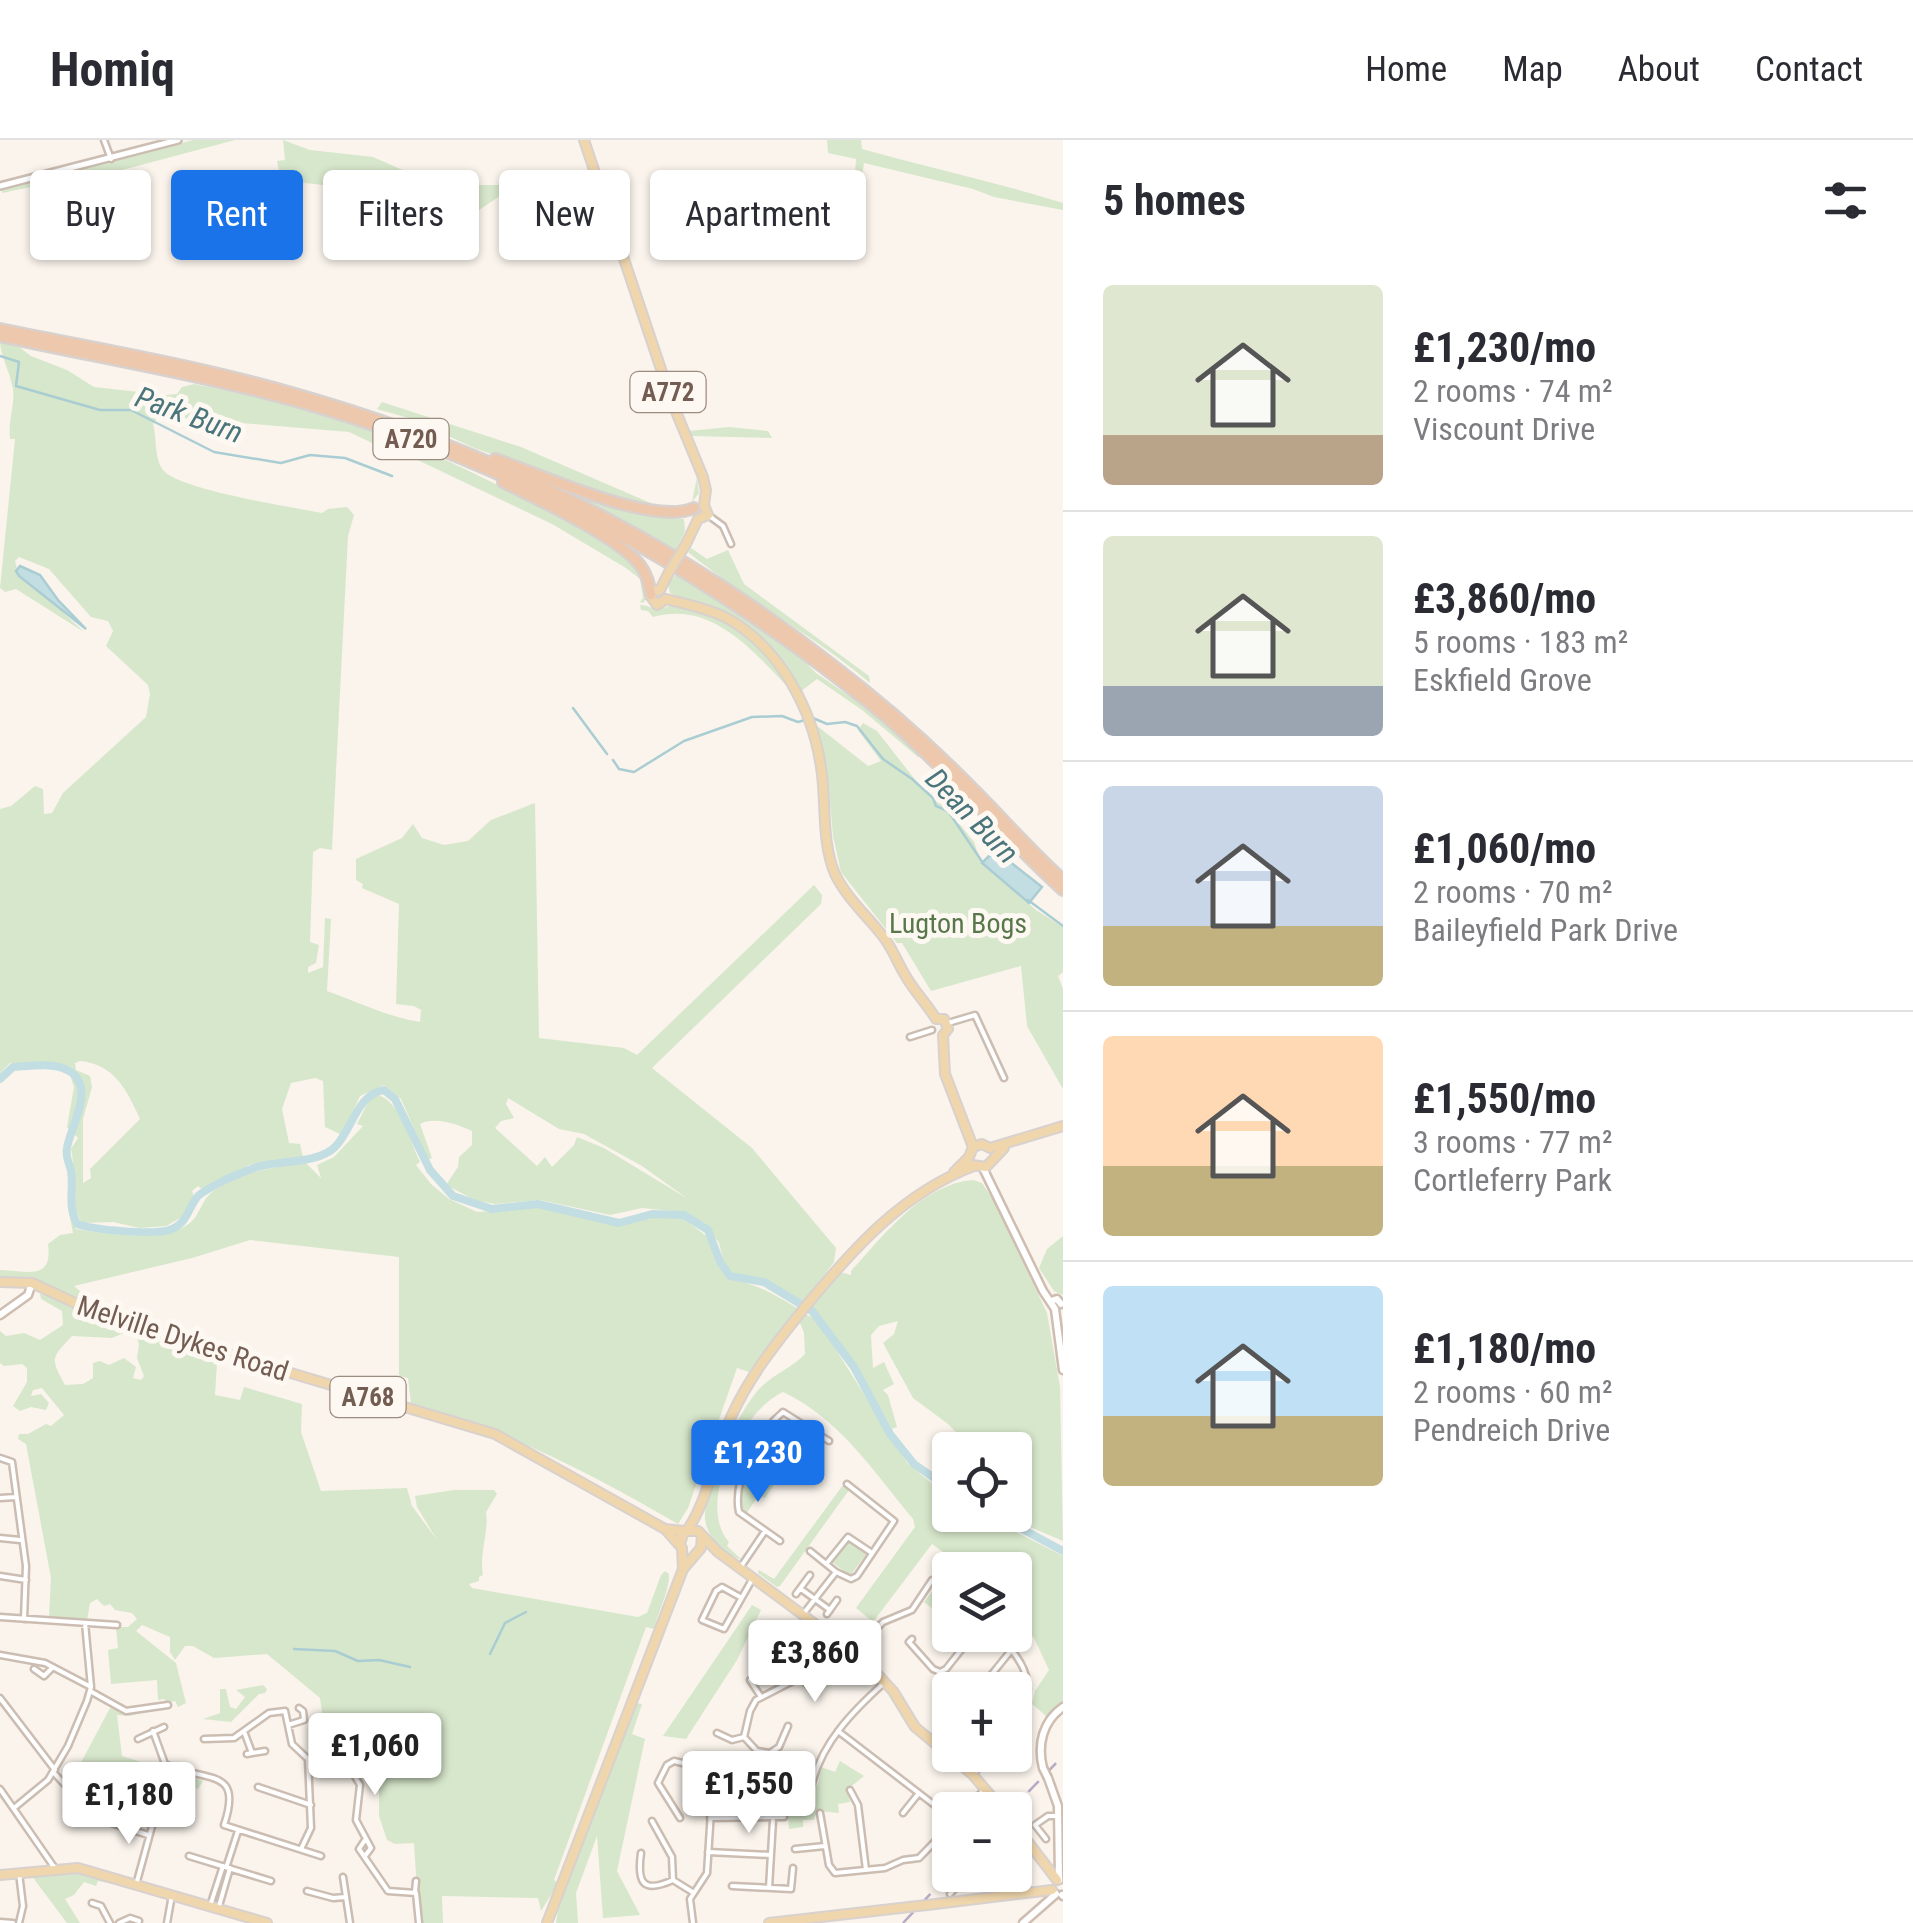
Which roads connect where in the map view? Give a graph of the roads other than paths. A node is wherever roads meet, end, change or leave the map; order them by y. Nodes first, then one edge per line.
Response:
1 (104, 140) edge
2 (178, 140) edge
3 (584, 140) edge
4 (111, 159) junction
5 (0, 186) edge
6 (0, 332) edge
7 (418, 437) junction
8 (699, 506) junction
9 (708, 514) junction
10 (698, 519) junction
11 (730, 544) dead end
12 (656, 592) junction
13 (1063, 880) edge
14 (1063, 890) edge
15 (936, 1019) junction
16 (948, 1023) junction
17 (932, 1030) junction
18 (942, 1034) junction
19 (910, 1037) dead end
20 (1004, 1078) dead end
21 (1063, 1126) edge
22 (976, 1145) junction
23 (969, 1157) junction
24 (986, 1161) junction
25 (950, 1175) junction
26 (0, 1282) edge
27 (32, 1283) junction
28 (1058, 1304) edge
29 (1, 1311) edge
30 (1063, 1370) edge
31 (829, 1442) dead end
32 (0, 1458) edge
33 (851, 1485) dead end
34 (16, 1497) junction
35 (0, 1498) edge
36 (698, 1512) junction
37 (665, 1529) junction
38 (686, 1530) junction
39 (765, 1531) junction
40 (701, 1534) junction
41 (0, 1538) edge
42 (22, 1540) junction
43 (780, 1541) dead end
44 (681, 1546) junction
45 (810, 1550) dead end
46 (698, 1551) junction
47 (718, 1552) junction
48 (872, 1554) junction
49 (827, 1562) junction
50 (740, 1568) junction
51 (684, 1569) junction
52 (836, 1572) junction
53 (810, 1575) dead end
54 (0, 1576) edge
55 (753, 1578) junction
56 (26, 1580) junction
57 (932, 1580) dead end
58 (740, 1597) junction
59 (814, 1599) junction
60 (837, 1600) dead end
61 (804, 1613) junction
62 (0, 1617) edge
63 (24, 1619) junction
64 (85, 1622) junction
65 (117, 1625) dead end
66 (828, 1631) junction
67 (912, 1639) dead end
68 (772, 1641) dead end
69 (855, 1652) junction
70 (960, 1652) edge
71 (1009, 1652) edge
72 (0, 1655) edge
73 (810, 1659) junction
74 (53, 1666) junction
75 (34, 1669) dead end
76 (827, 1672) dead end
77 (994, 1672) edge
78 (798, 1676) junction
79 (750, 1680) dead end
80 (885, 1682) junction
81 (91, 1689) junction
82 (761, 1697) junction
83 (0, 1698) edge
84 (168, 1704) dead end
85 (1063, 1707) edge
86 (299, 1708) dead end
87 (288, 1725) junction
88 (788, 1726) dead end
89 (164, 1727) dead end
90 (153, 1731) junction
91 (838, 1731) junction
92 (717, 1733) dead end
93 (245, 1734) junction
94 (744, 1737) junction
95 (138, 1738) dead end
96 (204, 1739) dead end
97 (265, 1751) dead end
98 (54, 1771) junction
99 (354, 1771) dead end
100 (975, 1772) edge
101 (973, 1775) junction
102 (814, 1781) dead end
103 (258, 1787) dead end
104 (0, 1789) edge
105 (986, 1789) junction
106 (920, 1791) junction
107 (983, 1792) edge
108 (988, 1792) edge
109 (852, 1794) dead end
110 (932, 1802) edge
111 (81, 1804) junction
112 (310, 1805) junction
113 (14, 1808) junction
114 (903, 1812) dead end
115 (820, 1814) dead end
116 (92, 1816) junction
117 (677, 1816) dead end
118 (1058, 1816) junction
119 (784, 1817) dead end
120 (710, 1818) junction
121 (154, 1819) dead end
122 (773, 1820) junction
123 (652, 1821) dead end
124 (238, 1831) junction
125 (148, 1835) junction
126 (366, 1840) junction
127 (1046, 1840) dead end
128 (932, 1845) edge
129 (825, 1846) junction
130 (1032, 1846) edge
131 (302, 1847) junction
132 (796, 1848) dead end
133 (708, 1852) junction
134 (641, 1853) dead end
135 (771, 1854) junction
136 (189, 1856) dead end
137 (321, 1856) dead end
138 (365, 1856) junction
139 (227, 1867) junction
140 (793, 1868) dead end
141 (51, 1869) junction
142 (866, 1870) junction
143 (19, 1873) junction
144 (0, 1875) edge
145 (344, 1877) dead end
146 (673, 1880) junction
147 (1060, 1880) edge
148 (271, 1881) dead end
149 (416, 1881) dead end
150 (136, 1885) junction
151 (736, 1888) dead end
152 (769, 1888) junction
153 (306, 1890) dead end
154 (415, 1892) junction
155 (694, 1893) junction
156 (1059, 1894) edge
157 (172, 1895) junction
158 (346, 1897) junction
159 (92, 1903) dead end
160 (214, 1908) junction
161 (139, 1921) edge
162 (0, 1922) edge
163 (169, 1922) edge
164 (788, 1922) edge
165 (16, 1923) edge
166 (110, 1923) edge
167 (119, 1923) edge
168 (267, 1923) edge
169 (350, 1923) edge
170 (418, 1923) edge
171 (548, 1923) edge
172 (693, 1923) edge
173 (770, 1923) edge
174 (1023, 1923) edge

1 - 4 street
2 - 4 street
3 - 8 main road, A772
4 - 5 street
6 - 7 highway, A720
7 - 8 highway
7 - 12 highway
7 - 13 highway, A720
7 - 14 highway, A720
8 - 9 main road, A772
8 - 10 main road, A772
9 - 10 main road
9 - 11 street
10 - 12 main road, bridge
12 - 15 main road
15 - 16 main road
15 - 17 main road
16 - 18 main road
16 - 20 street
17 - 18 main road
17 - 19 street
18 - 22 main road
21 - 24 main road
22 - 23 main road
22 - 24 main road
23 - 24 main road
23 - 25 main road
24 - 25 main road
24 - 28 main road
25 - 36 main road
26 - 27 main road, A768
27 - 29 main road
27 - 37 main road, Melville Dykes Road / A768
28 - 30 main road
31 - 39 street
32 - 34 street
33 - 48 street
34 - 35 street
34 - 42 street
36 - 38 main road
36 - 40 main road
37 - 38 main road, Melville Dykes Road / A768
37 - 44 main road, Melville Dykes Road / A768
38 - 40 main road
38 - 44 main road
39 - 43 street
39 - 50 street
40 - 46 main road
40 - 47 main road
41 - 42 street
42 - 56 street
44 - 46 main road
44 - 51 main road
45 - 49 street
46 - 47 main road
46 - 51 main road
47 - 50 main road
48 - 49 street
48 - 52 street
49 - 52 street
50 - 55 main road
51 - 171 main road
52 - 59 street
53 - 59 street
54 - 56 street
55 - 58 street
55 - 61 main road
56 - 63 street
57 - 69 street
58 - 58 street
59 - 60 street
59 - 61 street
61 - 66 main road
62 - 63 street
63 - 64 street
64 - 65 street
64 - 81 street
66 - 69 main road
66 - 73 street
67 - 70 street
68 - 73 street
69 - 80 main road
71 - 77 street
72 - 74 street
73 - 78 street
74 - 75 street
74 - 81 street
76 - 78 street
78 - 82 street
79 - 82 street
80 - 91 street
80 - 101 main road
81 - 84 street
81 - 98 street
82 - 94 street
83 - 98 street
85 - 118 main road, bridge
86 - 87 street
87 - 93 street
87 - 112 street
88 - 94 street
89 - 90 street
90 - 95 street
90 - 124 street
91 - 102 street
91 - 106 street
92 - 94 street
93 - 96 street
93 - 97 street
98 - 111 street
98 - 113 street
99 - 126 street
100 - 101 street
101 - 105 main road
103 - 112 street
104 - 113 street
105 - 107 street
105 - 108 main road
106 - 110 street
106 - 114 street
109 - 142 street
111 - 116 street
111 - 116 street
112 - 131 street
113 - 141 street
115 - 129 street
116 - 125 street
117 - 120 street
118 - 127 street
118 - 147 main road
119 - 122 street
120 - 122 street
120 - 133 street
121 - 125 street
122 - 135 street
123 - 146 street
124 - 131 street
124 - 139 street
125 - 150 street
126 - 138 street
126 - 138 street
128 - 142 street
129 - 132 street
129 - 142 street
130 - 147 main road
131 - 137 street
133 - 135 street
133 - 155 street
134 - 146 street
135 - 152 street
136 - 139 street
138 - 154 street
139 - 148 street
139 - 160 street
140 - 152 street
141 - 143 main road
141 - 150 main road
143 - 144 main road
143 - 165 street
145 - 158 street
146 - 155 street
147 - 156 main road
149 - 154 street
150 - 157 main road
151 - 152 street
153 - 158 street
154 - 170 street
155 - 172 street
156 - 164 main road, bridge
156 - 174 main road
157 - 160 main road
157 - 163 street
158 - 169 street
159 - 166 street
160 - 168 main road
161 - 167 street
162 - 165 street
164 - 173 main road

